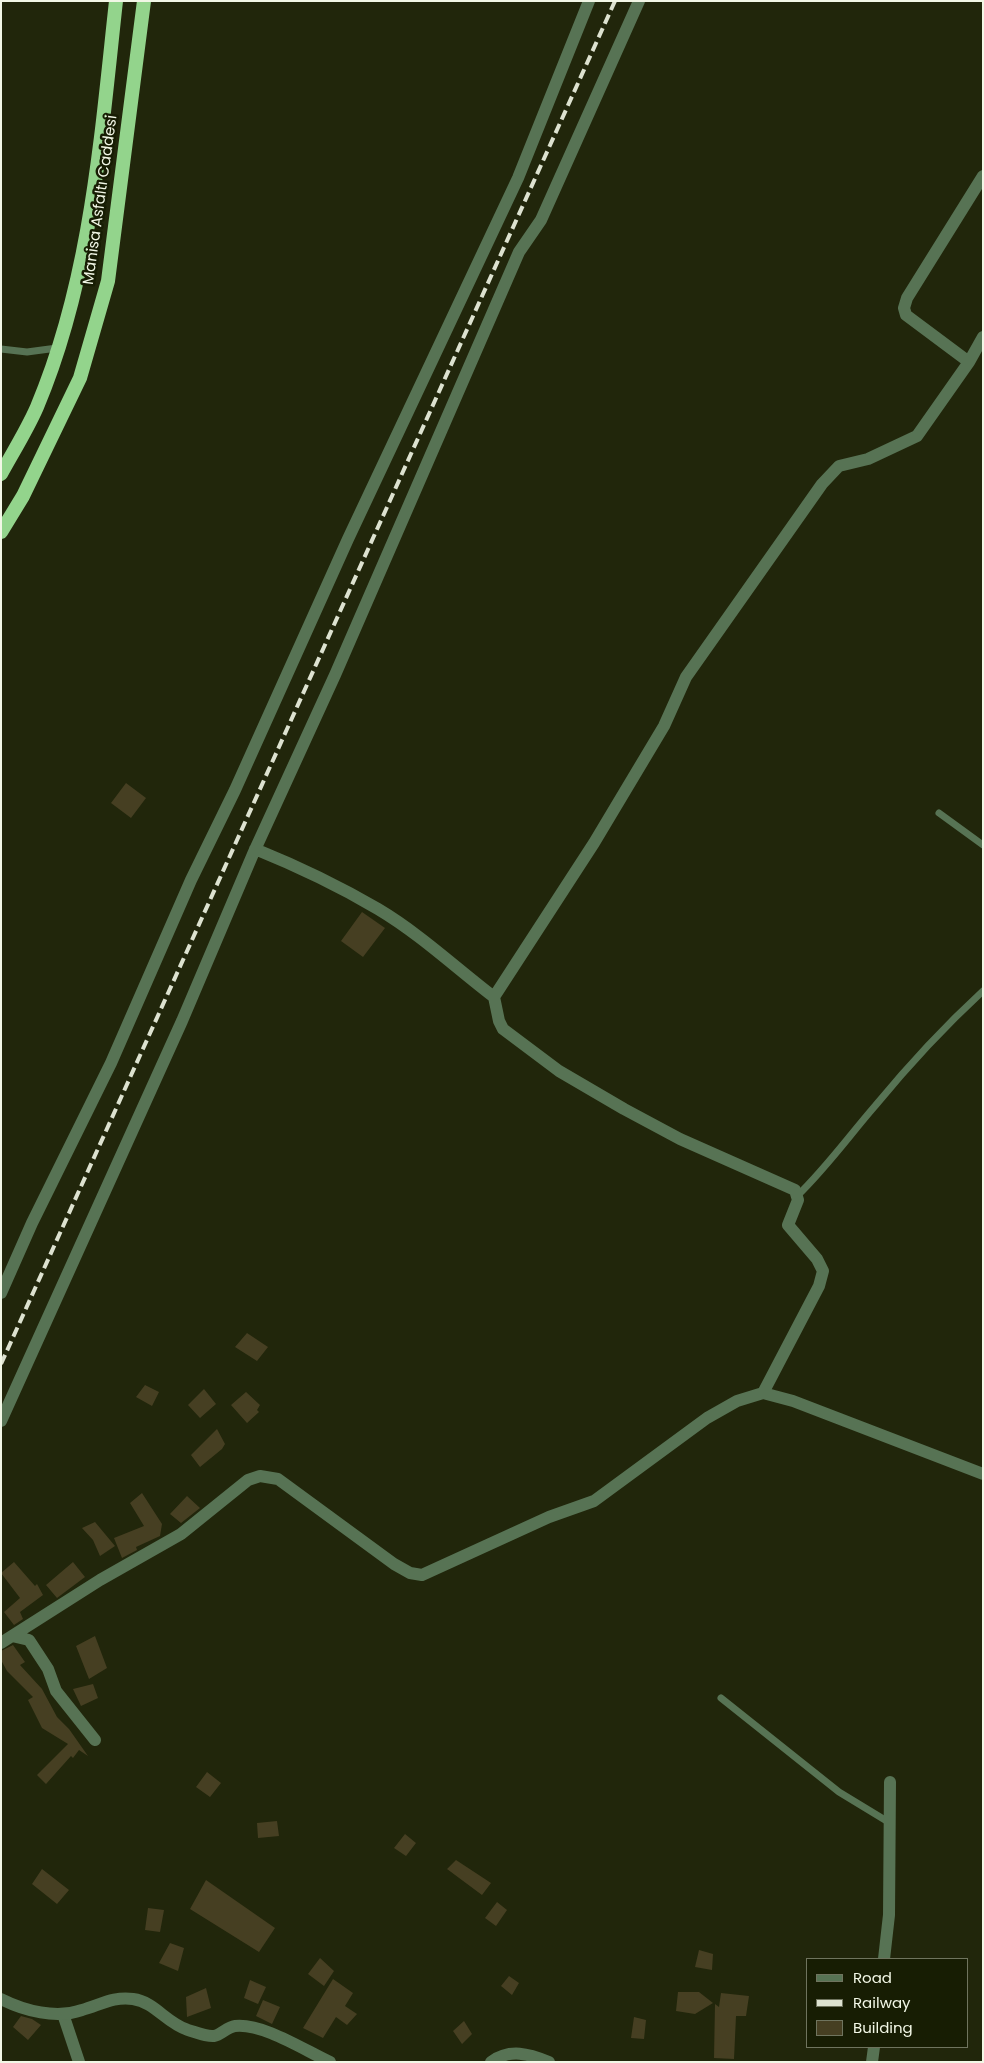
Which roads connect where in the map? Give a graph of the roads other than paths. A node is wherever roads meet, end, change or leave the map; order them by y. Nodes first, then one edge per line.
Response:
1 (116, 1) edge
2 (144, 1) edge
3 (589, 1) edge
4 (639, 1) edge
5 (983, 176) edge
6 (983, 337) edge
7 (57, 348) junction
8 (1, 349) edge
9 (969, 362) junction
10 (1, 474) edge
11 (1, 532) edge
12 (939, 814) dead end
13 (983, 845) edge
14 (255, 850) junction
15 (983, 991) edge
16 (494, 997) junction
17 (797, 1196) junction
18 (1, 1293) edge
19 (764, 1393) junction
20 (1, 1420) edge
21 (983, 1474) edge
22 (7, 1639) edge
23 (721, 1698) dead end
24 (95, 1740) dead end
25 (890, 1782) dead end
26 (890, 1823) junction
27 (884, 1958) edge
28 (1, 1998) edge
29 (63, 2014) junction
30 (874, 2048) edge
31 (79, 2062) edge
32 (330, 2062) edge
33 (491, 2062) edge
34 (549, 2062) edge
35 (872, 2062) edge

1 - 7 highway, Manisa Asfaltı Caddesi
2 - 11 highway, Manisa Asfaltı Caddesi
3 - 18 street
4 - 14 street
5 - 9 street
6 - 9 street
7 - 8 lane
7 - 10 highway, Manisa Asfaltı Caddesi
9 - 16 street
12 - 13 lane
14 - 16 street
14 - 20 street
15 - 17 lane
16 - 17 street
17 - 19 street
19 - 21 street
19 - 22 street
22 - 24 street
23 - 26 lane
25 - 26 street
26 - 27 street
28 - 29 street
29 - 31 street
29 - 32 street
30 - 35 street
33 - 34 street

